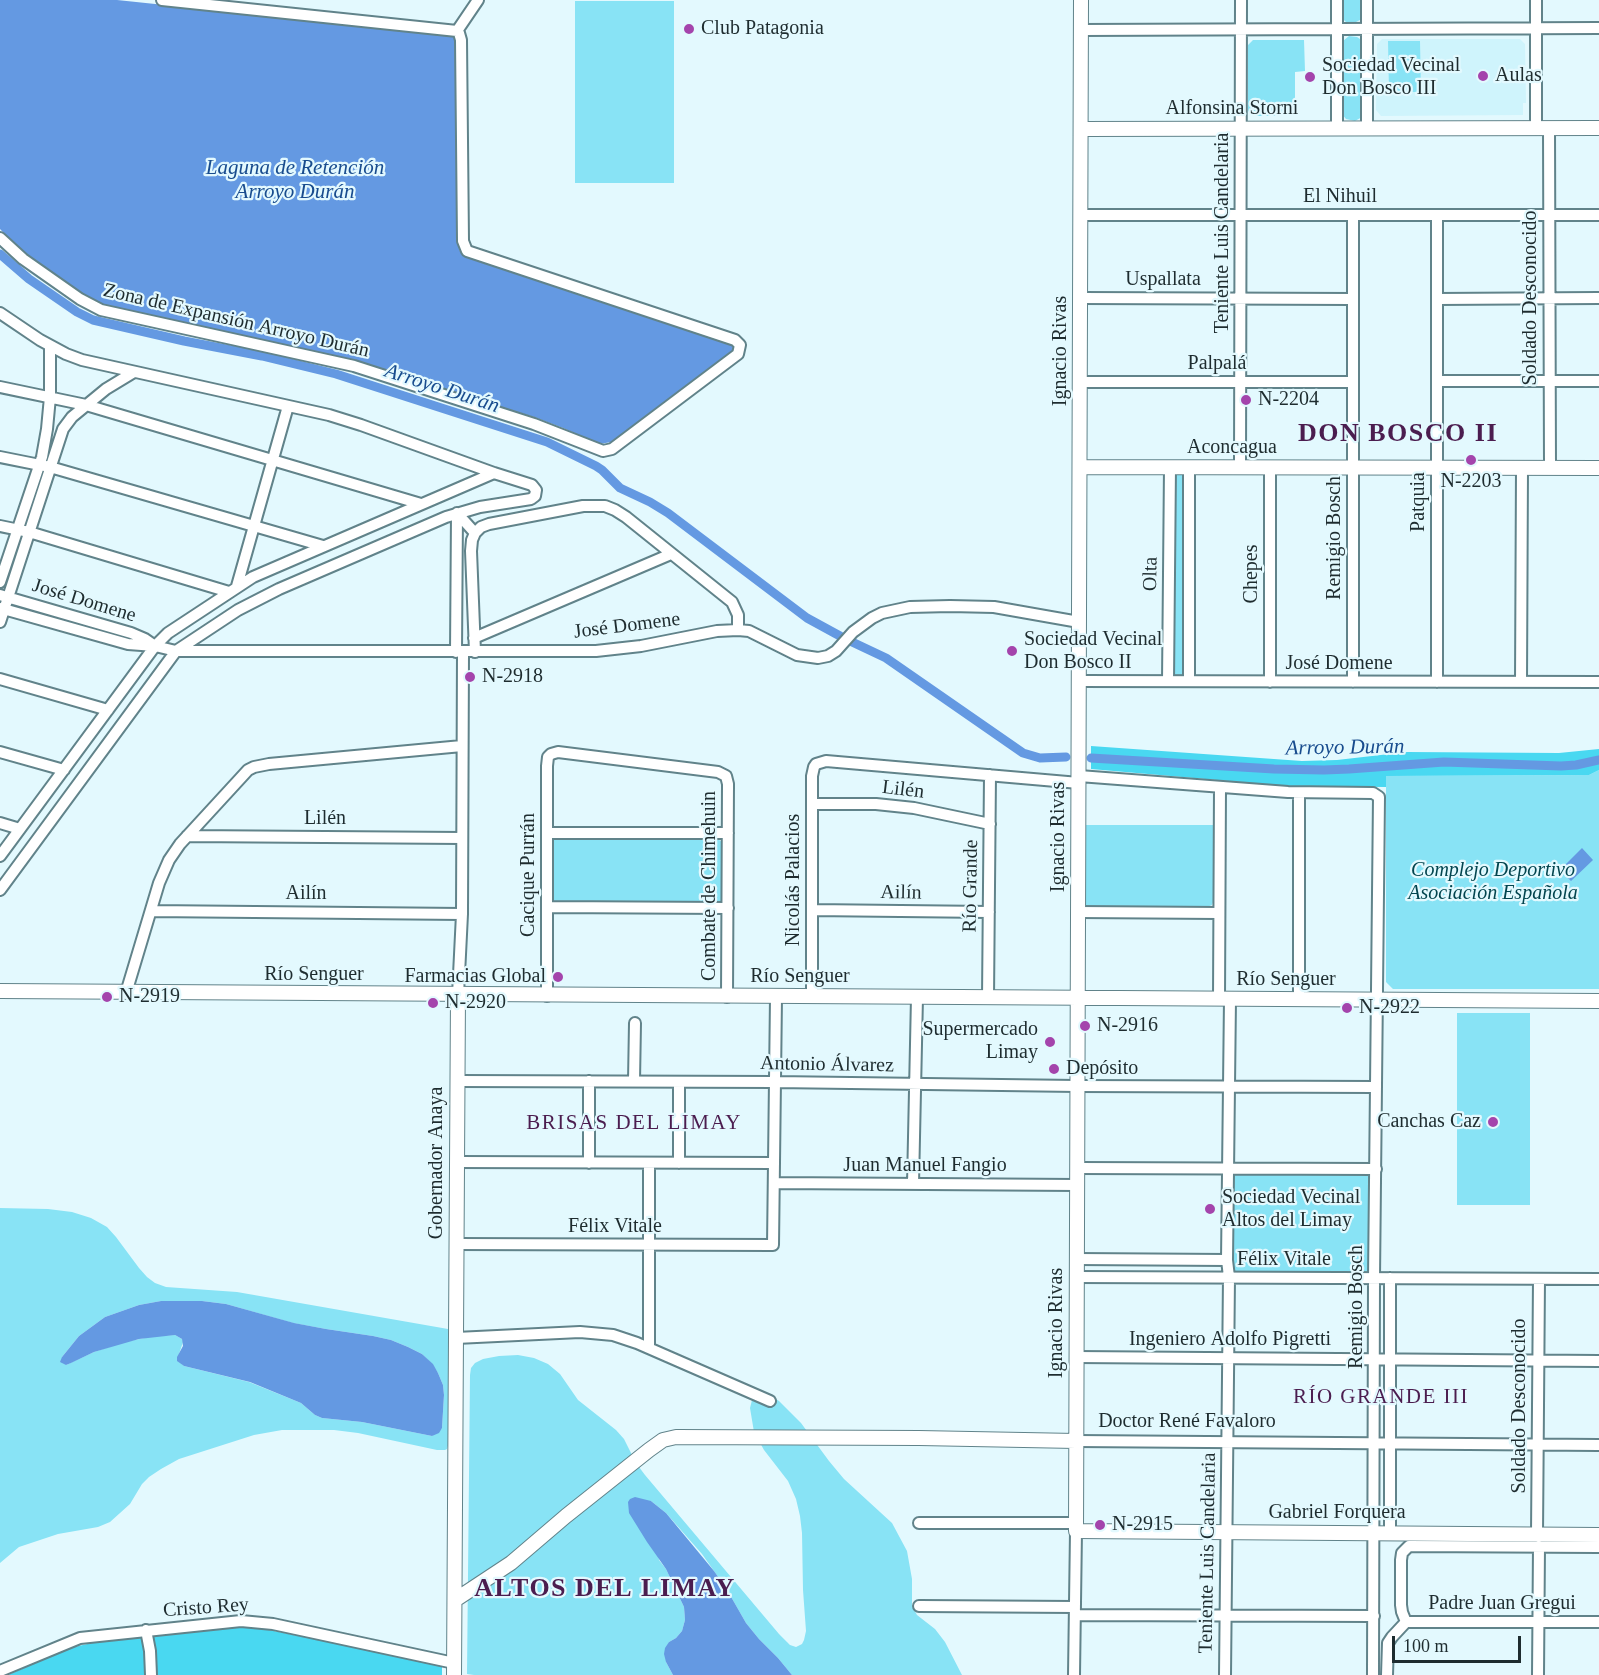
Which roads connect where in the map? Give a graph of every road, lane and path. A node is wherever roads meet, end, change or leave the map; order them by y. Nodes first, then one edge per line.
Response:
1 (162, 0) edge
2 (478, 0) edge
3 (1081, 0) edge
4 (1240, 0) edge
5 (1337, 0) edge
6 (1367, 0) edge
7 (1536, 0) edge
8 (1536, 28) junction
9 (1599, 28) edge
10 (1241, 29) junction
11 (1337, 29) junction
12 (1367, 29) junction
13 (1081, 30) junction
14 (457, 31) junction
15 (1337, 128) junction
16 (1367, 128) junction
17 (1542, 128) junction
18 (1599, 128) edge
19 (1081, 129) junction
20 (1242, 129) junction
21 (1081, 215) junction
22 (1241, 215) junction
23 (1353, 215) junction
24 (1437, 215) junction
25 (1549, 215) junction
26 (1599, 215) edge
27 (0, 238) edge
28 (1081, 298) junction
29 (1241, 298) junction
30 (1549, 298) junction
31 (1599, 298) edge
32 (1353, 299) junction
33 (1437, 299) junction
34 (0, 313) edge
35 (50, 346) junction
36 (134, 372) junction
37 (1437, 381) junction
38 (1550, 381) junction
39 (1599, 381) edge
40 (1080, 382) junction
41 (1241, 382) junction
42 (1353, 382) junction
43 (0, 387) edge
44 (50, 397) junction
45 (86, 405) junction
46 (288, 406) junction
47 (0, 457) edge
48 (272, 460) junction
49 (45, 466) junction
50 (1080, 467) junction
51 (1170, 467) junction
52 (1189, 467) junction
53 (1240, 467) junction
54 (1269, 467) junction
55 (1353, 467) junction
56 (1437, 467) junction
57 (1522, 468) junction
58 (1550, 468) junction
59 (1599, 468) edge
60 (494, 473) junction
61 (417, 506) junction
62 (457, 513) junction
63 (0, 526) edge
64 (254, 526) junction
65 (422, 527) junction
66 (23, 531) junction
67 (475, 533) junction
68 (323, 546) junction
69 (671, 554) junction
70 (0, 582) edge
71 (233, 589) junction
72 (4, 596) edge
73 (2, 609) edge
74 (0, 622) edge
75 (1080, 622) junction
76 (738, 630) junction
77 (474, 638) junction
78 (155, 646) junction
79 (176, 651) junction
80 (459, 652) junction
81 (475, 652) junction
82 (0, 679) edge
83 (1079, 681) junction
84 (1168, 681) junction
85 (1189, 681) junction
86 (1269, 682) junction
87 (1353, 682) junction
88 (1437, 682) junction
89 (1521, 682) junction
90 (1599, 682) edge
91 (108, 710) junction
92 (462, 746) junction
93 (0, 752) edge
94 (64, 770) junction
95 (990, 775) junction
96 (726, 776) joint
97 (1079, 780) junction
98 (1220, 787) junction
99 (1299, 793) junction
100 (812, 804) junction
101 (0, 823) edge
102 (990, 824) junction
103 (20, 829) junction
104 (547, 833) junction
105 (728, 833) junction
106 (187, 836) junction
107 (462, 838) junction
108 (0, 856) edge
109 (0, 890) edge
110 (547, 907) junction
111 (728, 909) junction
112 (812, 910) junction
113 (151, 911) junction
114 (989, 912) junction
115 (1078, 912) junction
116 (1219, 913) junction
117 (462, 914) junction
118 (0, 992) edge
119 (126, 993) junction
120 (458, 995) junction
121 (547, 996) junction
122 (727, 997) junction
123 (776, 997) junction
124 (812, 997) junction
125 (916, 997) junction
126 (988, 998) junction
127 (1077, 998) junction
128 (1225, 999) junction
129 (1299, 999) junction
130 (1377, 1000) junction
131 (1599, 1001) edge
132 (635, 1023) dead end
133 (457, 1081) junction
134 (589, 1082) junction
135 (634, 1082) junction
136 (679, 1082) junction
137 (775, 1082) junction
138 (915, 1084) junction
139 (1077, 1086) junction
140 (1229, 1086) junction
141 (1376, 1087) junction
142 (457, 1162) junction
143 (589, 1163) junction
144 (649, 1163) junction
145 (679, 1163) junction
146 (774, 1163) junction
147 (1077, 1168) junction
148 (1228, 1169) junction
149 (1376, 1169) junction
150 (774, 1183) junction
151 (913, 1184) junction
152 (1077, 1185) junction
153 (456, 1244) junction
154 (649, 1245) junction
155 (1076, 1259) junction
156 (1227, 1260) junction
157 (1076, 1277) junction
158 (1228, 1277) junction
159 (1374, 1278) junction
160 (1390, 1278) junction
161 (1539, 1279) junction
162 (1599, 1279) edge
163 (456, 1338) junction
164 (649, 1348) junction
165 (1076, 1358) junction
166 (1228, 1358) junction
167 (1374, 1359) junction
168 (1390, 1359) junction
169 (1538, 1360) junction
170 (1599, 1361) edge
171 (770, 1401) dead end
172 (1076, 1440) junction
173 (1227, 1442) junction
174 (1374, 1443) junction
175 (1390, 1443) junction
176 (1538, 1444) junction
177 (1599, 1445) edge
178 (919, 1522) dead end
179 (1076, 1527) junction
180 (1226, 1532) junction
181 (1374, 1533) junction
182 (1390, 1533) junction
183 (1599, 1535) edge
184 (1538, 1540) junction
185 (1599, 1547) edge
186 (455, 1600) junction
187 (919, 1606) dead end
188 (1075, 1611) junction
189 (1225, 1615) junction
190 (1374, 1616) junction
191 (1406, 1622) junction
192 (1538, 1622) junction
193 (1599, 1622) edge
194 (146, 1630) junction
195 (454, 1669) edge
196 (0, 1671) edge
197 (151, 1675) edge
198 (1074, 1675) edge
199 (1224, 1675) edge
200 (1373, 1675) edge
201 (1387, 1675) edge
202 (1538, 1675) edge

1 - 14 street
2 - 14 street
3 - 13 street, Ignacio Rivas
4 - 10 street, Teniente Luis Candelaria
5 - 11 street
6 - 12 street
7 - 8 street, Soldado Desconocido
8 - 9 street
8 - 12 street
8 - 17 street, Soldado Desconocido
10 - 11 street
10 - 13 street
10 - 20 street, Teniente Luis Candelaria
11 - 12 street
11 - 15 street
12 - 16 street
13 - 19 street, Ignacio Rivas
14 - 27 street, Zona de Expansión Arroyo Durán
15 - 16 street, Alfonsina Storni
15 - 20 street, Alfonsina Storni
16 - 17 street, Alfonsina Storni
17 - 18 street, Alfonsina Storni
17 - 25 street, Soldado Desconocido
19 - 20 street, Alfonsina Storni
19 - 21 street, Ignacio Rivas
20 - 22 street, Teniente Luis Candelaria
21 - 22 street, El Nihuil
21 - 28 street, Ignacio Rivas
22 - 23 street, El Nihuil
22 - 29 street, Teniente Luis Candelaria
23 - 24 street, El Nihuil
23 - 32 street, Remigio Bosch
24 - 25 street, El Nihuil
24 - 33 street, Patquia
25 - 26 street, El Nihuil
25 - 30 street, Soldado Desconocido
28 - 29 street, Uspallata
28 - 40 street, Ignacio Rivas
29 - 32 street, Uspallata
29 - 41 street, Teniente Luis Candelaria
30 - 31 street
30 - 33 street
30 - 38 street, Soldado Desconocido
32 - 42 street, Remigio Bosch
33 - 37 street, Patquia
34 - 35 street
35 - 36 street
35 - 44 street
36 - 45 street
36 - 46 street
37 - 38 street
37 - 56 street, Patquia
38 - 39 street
38 - 58 street, Soldado Desconocido
40 - 41 street, Palpalá
40 - 50 street, Ignacio Rivas
41 - 42 street, Palpalá
41 - 53 street, Teniente Luis Candelaria
42 - 55 street, Remigio Bosch
43 - 44 street
44 - 45 street
44 - 49 street
45 - 48 street
45 - 49 street
46 - 48 street
46 - 60 street
47 - 49 street
48 - 61 street
48 - 64 street
49 - 64 street
49 - 66 street
50 - 51 street, Aconcagua
50 - 75 street, Ignacio Rivas
51 - 52 street, Aconcagua
51 - 84 street, Olta
52 - 53 street, Aconcagua
52 - 85 street, Olta
53 - 54 street, Aconcagua
54 - 55 street, Aconcagua
54 - 86 street, Chepes
55 - 56 street, Aconcagua
55 - 87 street, Remigio Bosch
56 - 57 street, Aconcagua
56 - 88 street, Patquia
57 - 58 street, Aconcagua
57 - 89 street
58 - 59 street, Aconcagua
60 - 61 street
60 - 62 street
61 - 65 street
61 - 68 street
62 - 65 street
62 - 67 street
62 - 80 street, Gobernador Anaya
63 - 66 street
64 - 68 street
64 - 71 street
65 - 79 street
66 - 70 street
66 - 71 street
66 - 72 street
67 - 69 street
67 - 77 street
68 - 71 street
69 - 76 street
69 - 77 street
71 - 78 street
72 - 73 street
72 - 78 street, José Domene
73 - 74 street
73 - 78 street, José Domene
75 - 76 street, José Domene
75 - 83 street, Ignacio Rivas
76 - 81 street, José Domene
77 - 81 street
78 - 79 street, José Domene
78 - 91 street
79 - 80 street, José Domene
79 - 109 street
80 - 81 street, José Domene
80 - 92 street, Gobernador Anaya
82 - 91 street
83 - 84 street, José Domene
83 - 97 street, Ignacio Rivas
84 - 85 street, José Domene
85 - 86 street, José Domene
86 - 87 street, José Domene
87 - 88 street, José Domene
88 - 89 street, José Domene
89 - 90 street, José Domene
91 - 94 street
92 - 106 street
92 - 107 street, Gobernador Anaya
93 - 94 street
94 - 103 street
95 - 97 street
95 - 100 street, Nicolás Palacios
95 - 102 street, Río Grande
96 - 104 street, Cacique Purrán
96 - 105 street, Combate de Chimehuin
97 - 98 street
97 - 115 street, Ignacio Rivas
98 - 99 street
98 - 116 street
99 - 129 street
99 - 130 street, Remigio Bosch
100 - 102 street, Lilén
100 - 112 street, Nicolás Palacios
101 - 103 street
102 - 114 street, Río Grande
103 - 108 street
104 - 105 street
104 - 110 street, Cacique Purrán
105 - 111 street, Combate de Chimehuin
106 - 107 street, Lilén
106 - 113 street
107 - 117 street, Gobernador Anaya
110 - 111 street
110 - 121 street, Cacique Purrán
111 - 122 street, Combate de Chimehuin
112 - 114 street, Ailín
112 - 124 street, Nicolás Palacios
113 - 117 street, Ailín
113 - 119 street
114 - 126 street, Río Grande
115 - 116 street
115 - 127 street, Ignacio Rivas
116 - 128 street
117 - 120 street, Gobernador Anaya
118 - 119 street, Río Senguer
119 - 120 street, Río Senguer
120 - 121 street, Río Senguer
120 - 133 street, Gobernador Anaya
121 - 122 street, Río Senguer
122 - 123 street, Río Senguer
123 - 124 street, Río Senguer
123 - 137 street
124 - 125 street, Río Senguer
125 - 126 street, Río Senguer
125 - 138 street
126 - 127 street, Río Senguer
127 - 128 street, Río Senguer
127 - 139 street, Ignacio Rivas
128 - 129 street, Río Senguer
128 - 140 street, Teniente Luis Candelaria
129 - 130 street, Río Senguer
130 - 131 street, Río Senguer
130 - 141 street, Remigio Bosch
132 - 135 street
133 - 134 street, Antonio Álvarez
133 - 142 street, Gobernador Anaya
134 - 135 street, Antonio Álvarez
134 - 143 street
135 - 136 street, Antonio Álvarez
136 - 137 street, Antonio Álvarez
136 - 145 street
137 - 138 street, Antonio Álvarez
137 - 146 street
138 - 139 street, Antonio Álvarez
138 - 151 street
139 - 140 street, Antonio Álvarez
139 - 147 street, Ignacio Rivas
140 - 141 street, Antonio Álvarez
140 - 148 street, Teniente Luis Candelaria
141 - 149 street, Remigio Bosch
142 - 143 street
142 - 153 street, Gobernador Anaya
143 - 144 street
144 - 145 street
144 - 154 street
145 - 146 street
146 - 150 street
147 - 148 street
147 - 152 street, Ignacio Rivas
148 - 149 street
148 - 156 street, Teniente Luis Candelaria
149 - 159 street, Remigio Bosch
150 - 151 street, Juan Manuel Fangio
150 - 154 street, Félix Vitale
151 - 152 street, Juan Manuel Fangio
152 - 155 street, Ignacio Rivas
153 - 154 street, Félix Vitale
153 - 163 street, Gobernador Anaya
154 - 164 street
155 - 156 street, Félix Vitale
155 - 157 street, Ignacio Rivas
156 - 158 street, Teniente Luis Candelaria
157 - 158 street, Félix Vitale
157 - 165 street, Ignacio Rivas
158 - 159 street, Félix Vitale
158 - 166 street, Teniente Luis Candelaria
159 - 160 street, Félix Vitale
159 - 167 street, Remigio Bosch
160 - 161 street, Félix Vitale
160 - 168 street, Remigio Bosch
161 - 162 street, Félix Vitale
161 - 169 street, Soldado Desconocido
163 - 164 street
163 - 186 street, Gobernador Anaya
164 - 171 street
165 - 166 street, Ingeniero Adolfo Pigretti
165 - 172 street, Ignacio Rivas
166 - 167 street, Ingeniero Adolfo Pigretti
166 - 173 street, Teniente Luis Candelaria
167 - 168 street, Ingeniero Adolfo Pigretti
167 - 174 street, Remigio Bosch
168 - 169 street, Ingeniero Adolfo Pigretti
168 - 175 street, Remigio Bosch
169 - 170 street, Ingeniero Adolfo Pigretti
169 - 176 street, Soldado Desconocido
172 - 173 street, Doctor René Favaloro
172 - 179 street, Ignacio Rivas
172 - 186 street, Doctor René Favaloro
173 - 174 street, Doctor René Favaloro
173 - 180 street, Teniente Luis Candelaria
174 - 175 street, Doctor René Favaloro
174 - 181 street, Remigio Bosch
175 - 176 street, Doctor René Favaloro
175 - 182 street, Remigio Bosch
176 - 177 street, Doctor René Favaloro
176 - 184 street, Soldado Desconocido
178 - 179 street, Gabriel Forquera
179 - 180 street, Gabriel Forquera
179 - 188 street, Ignacio Rivas
180 - 181 street, Gabriel Forquera
180 - 189 street, Teniente Luis Candelaria
181 - 182 street, Gabriel Forquera
181 - 190 street, Remigio Bosch
182 - 184 street, Gabriel Forquera
183 - 184 street, Gabriel Forquera
184 - 185 street, Gabriel Forquera
184 - 191 street, Gabriel Forquera
184 - 192 street, Soldado Desconocido
186 - 195 street, Gobernador Anaya
187 - 188 street
188 - 189 street
188 - 198 street, Ignacio Rivas
189 - 190 street
189 - 199 street, Teniente Luis Candelaria
190 - 200 street, Remigio Bosch
191 - 192 street, Padre Juan Gregui
191 - 201 street
192 - 193 street, Padre Juan Gregui
192 - 202 street, Soldado Desconocido
194 - 195 street, Cristo Rey
194 - 196 street, Cristo Rey
194 - 197 street

